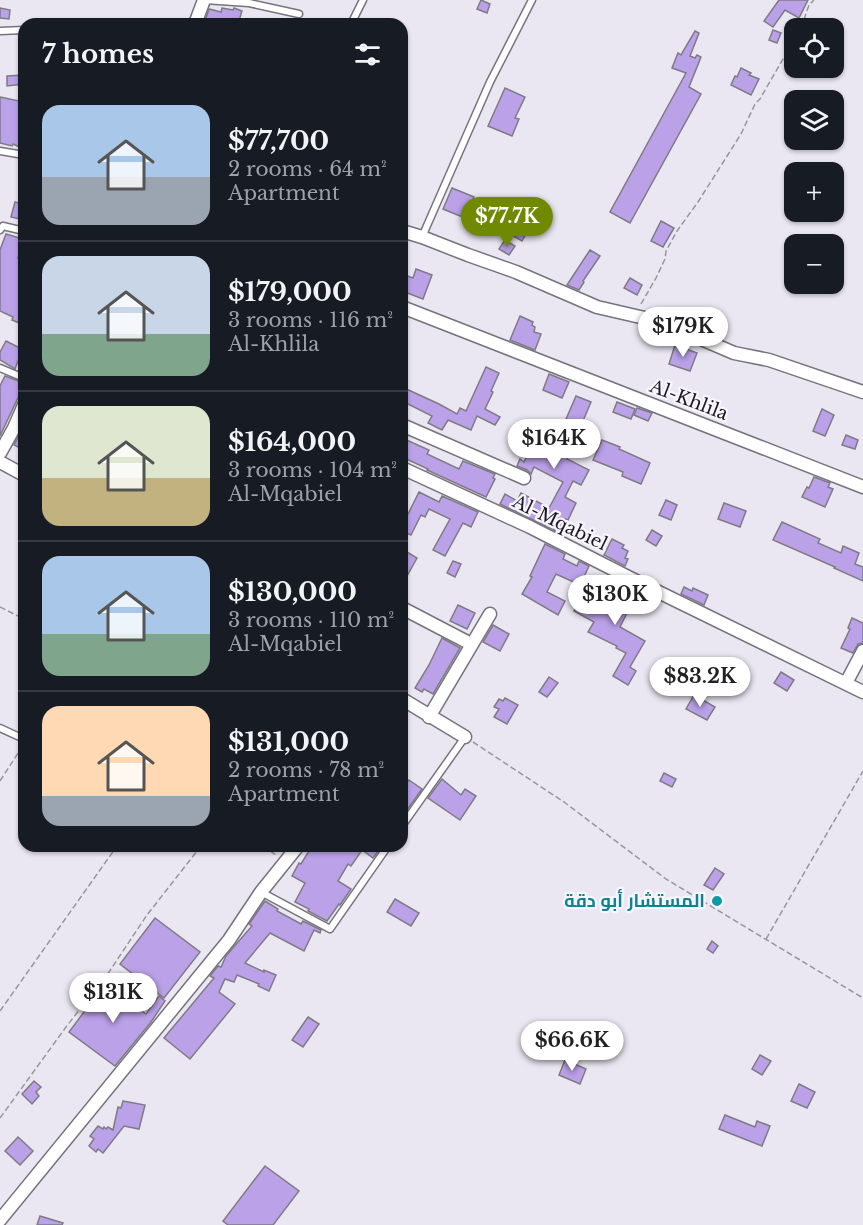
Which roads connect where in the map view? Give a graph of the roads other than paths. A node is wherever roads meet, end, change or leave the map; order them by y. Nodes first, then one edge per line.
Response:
1 (204, 0) edge
2 (363, 0) edge
3 (532, 0) edge
4 (299, 14) dead end
5 (197, 18) edge
6 (354, 18) edge
7 (18, 30) edge
8 (0, 31) edge
9 (0, 151) edge
10 (18, 154) edge
11 (0, 230) edge
12 (18, 230) edge
13 (408, 233) edge
14 (422, 237) junction
15 (408, 309) edge
16 (0, 368) edge
17 (18, 376) edge
18 (863, 392) edge
19 (18, 419) edge
20 (408, 428) edge
21 (0, 453) edge
22 (0, 462) edge
23 (408, 471) edge
24 (18, 472) edge
25 (524, 478) dead end
26 (863, 488) edge
27 (408, 611) edge
28 (490, 614) dead end
29 (471, 644) junction
30 (863, 651) edge
31 (846, 683) junction
32 (863, 692) edge
33 (408, 703) edge
34 (429, 717) junction
35 (0, 728) edge
36 (465, 737) joint
37 (18, 738) edge
38 (408, 818) edge
39 (293, 852) edge
40 (384, 852) edge
41 (261, 892) junction
42 (0, 1220) edge

1 - 4 lane
1 - 5 street
2 - 6 lane
3 - 14 lane
7 - 8 lane
9 - 10 lane
11 - 12 lane
13 - 14 street
14 - 18 street
15 - 26 street, Al-Khlila
16 - 17 lane
19 - 21 street
20 - 25 street
22 - 24 street
23 - 31 street, Al-Mqabiel
27 - 29 street
28 - 29 street
29 - 34 street
30 - 31 street
31 - 32 street, Al-Mqabiel
33 - 34 street
34 - 36 street
35 - 37 lane
36 - 38 lane
39 - 41 street
40 - 41 lane
41 - 42 street

